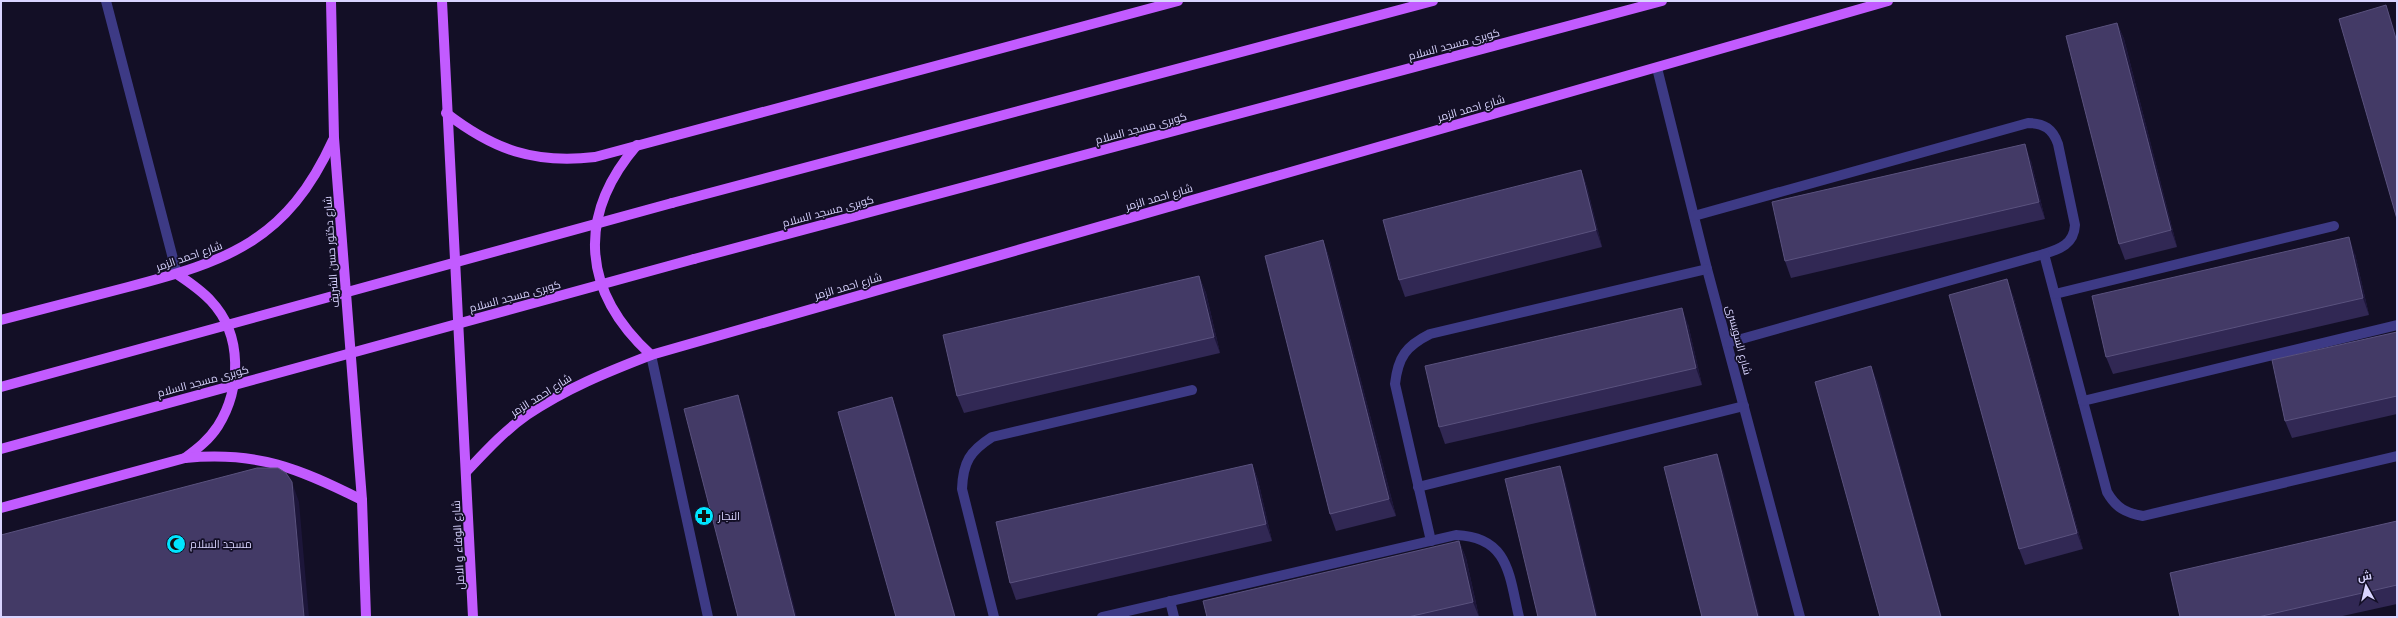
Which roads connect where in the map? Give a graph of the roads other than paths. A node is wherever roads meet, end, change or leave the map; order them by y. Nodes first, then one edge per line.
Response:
1 (106, 1) edge
2 (331, 1) edge
3 (442, 1) edge
4 (1178, 1) edge
5 (1433, 1) edge
6 (1662, 1) edge
7 (1888, 1) edge
8 (1657, 68) junction
9 (446, 114) junction
10 (334, 138) junction
11 (637, 145) junction
12 (1694, 216) junction
13 (2334, 226) dead end
14 (2044, 254) junction
15 (1707, 269) junction
16 (177, 274) junction
17 (2055, 294) junction
18 (1, 320) edge
19 (2397, 325) edge
20 (1727, 343) junction
21 (651, 355) junction
22 (1, 388) edge
23 (1192, 390) dead end
24 (2083, 402) junction
25 (1744, 406) junction
26 (1, 449) edge
27 (2397, 456) edge
28 (185, 458) junction
29 (466, 472) junction
30 (1418, 487) junction
31 (362, 500) junction
32 (1, 508) edge
33 (1431, 541) junction
34 (1170, 601) junction
35 (366, 617) edge
36 (473, 617) edge
37 (708, 617) edge
38 (994, 617) edge
39 (1102, 617) edge
40 (1174, 617) edge
41 (1520, 617) edge
42 (1800, 617) edge

1 - 16 street
2 - 10 main road, شارع دكتور حسن الشريف
3 - 9 main road
4 - 11 main road
5 - 22 main road, bridge
6 - 26 main road, كوبرى مسجد السلام, bridge
7 - 8 main road, شارع احمد الزمر
8 - 12 street, شارع السويسرى
8 - 21 main road, شارع احمد الزمر
9 - 11 main road
9 - 29 main road
10 - 16 main road, شارع احمد الزمر
10 - 31 main road, شارع دكتور حسن الشريف
11 - 21 main road
12 - 14 street
12 - 15 street, شارع السويسرى
13 - 17 street
14 - 17 street
14 - 20 street
15 - 20 street, شارع السويسرى
15 - 30 street
16 - 18 main road, شارع احمد الزمر
16 - 28 main road
17 - 24 street
19 - 24 street
20 - 25 street, شارع السويسرى
21 - 29 main road, شارع احمد الزمر
21 - 37 street
23 - 38 street
24 - 27 street
25 - 30 street
25 - 42 street, شارع السويسرى
28 - 31 main road
28 - 32 main road
29 - 36 main road, شارع الوفاء و الامل
30 - 33 street
31 - 35 main road
33 - 34 street
33 - 41 street
34 - 39 street
34 - 40 street

